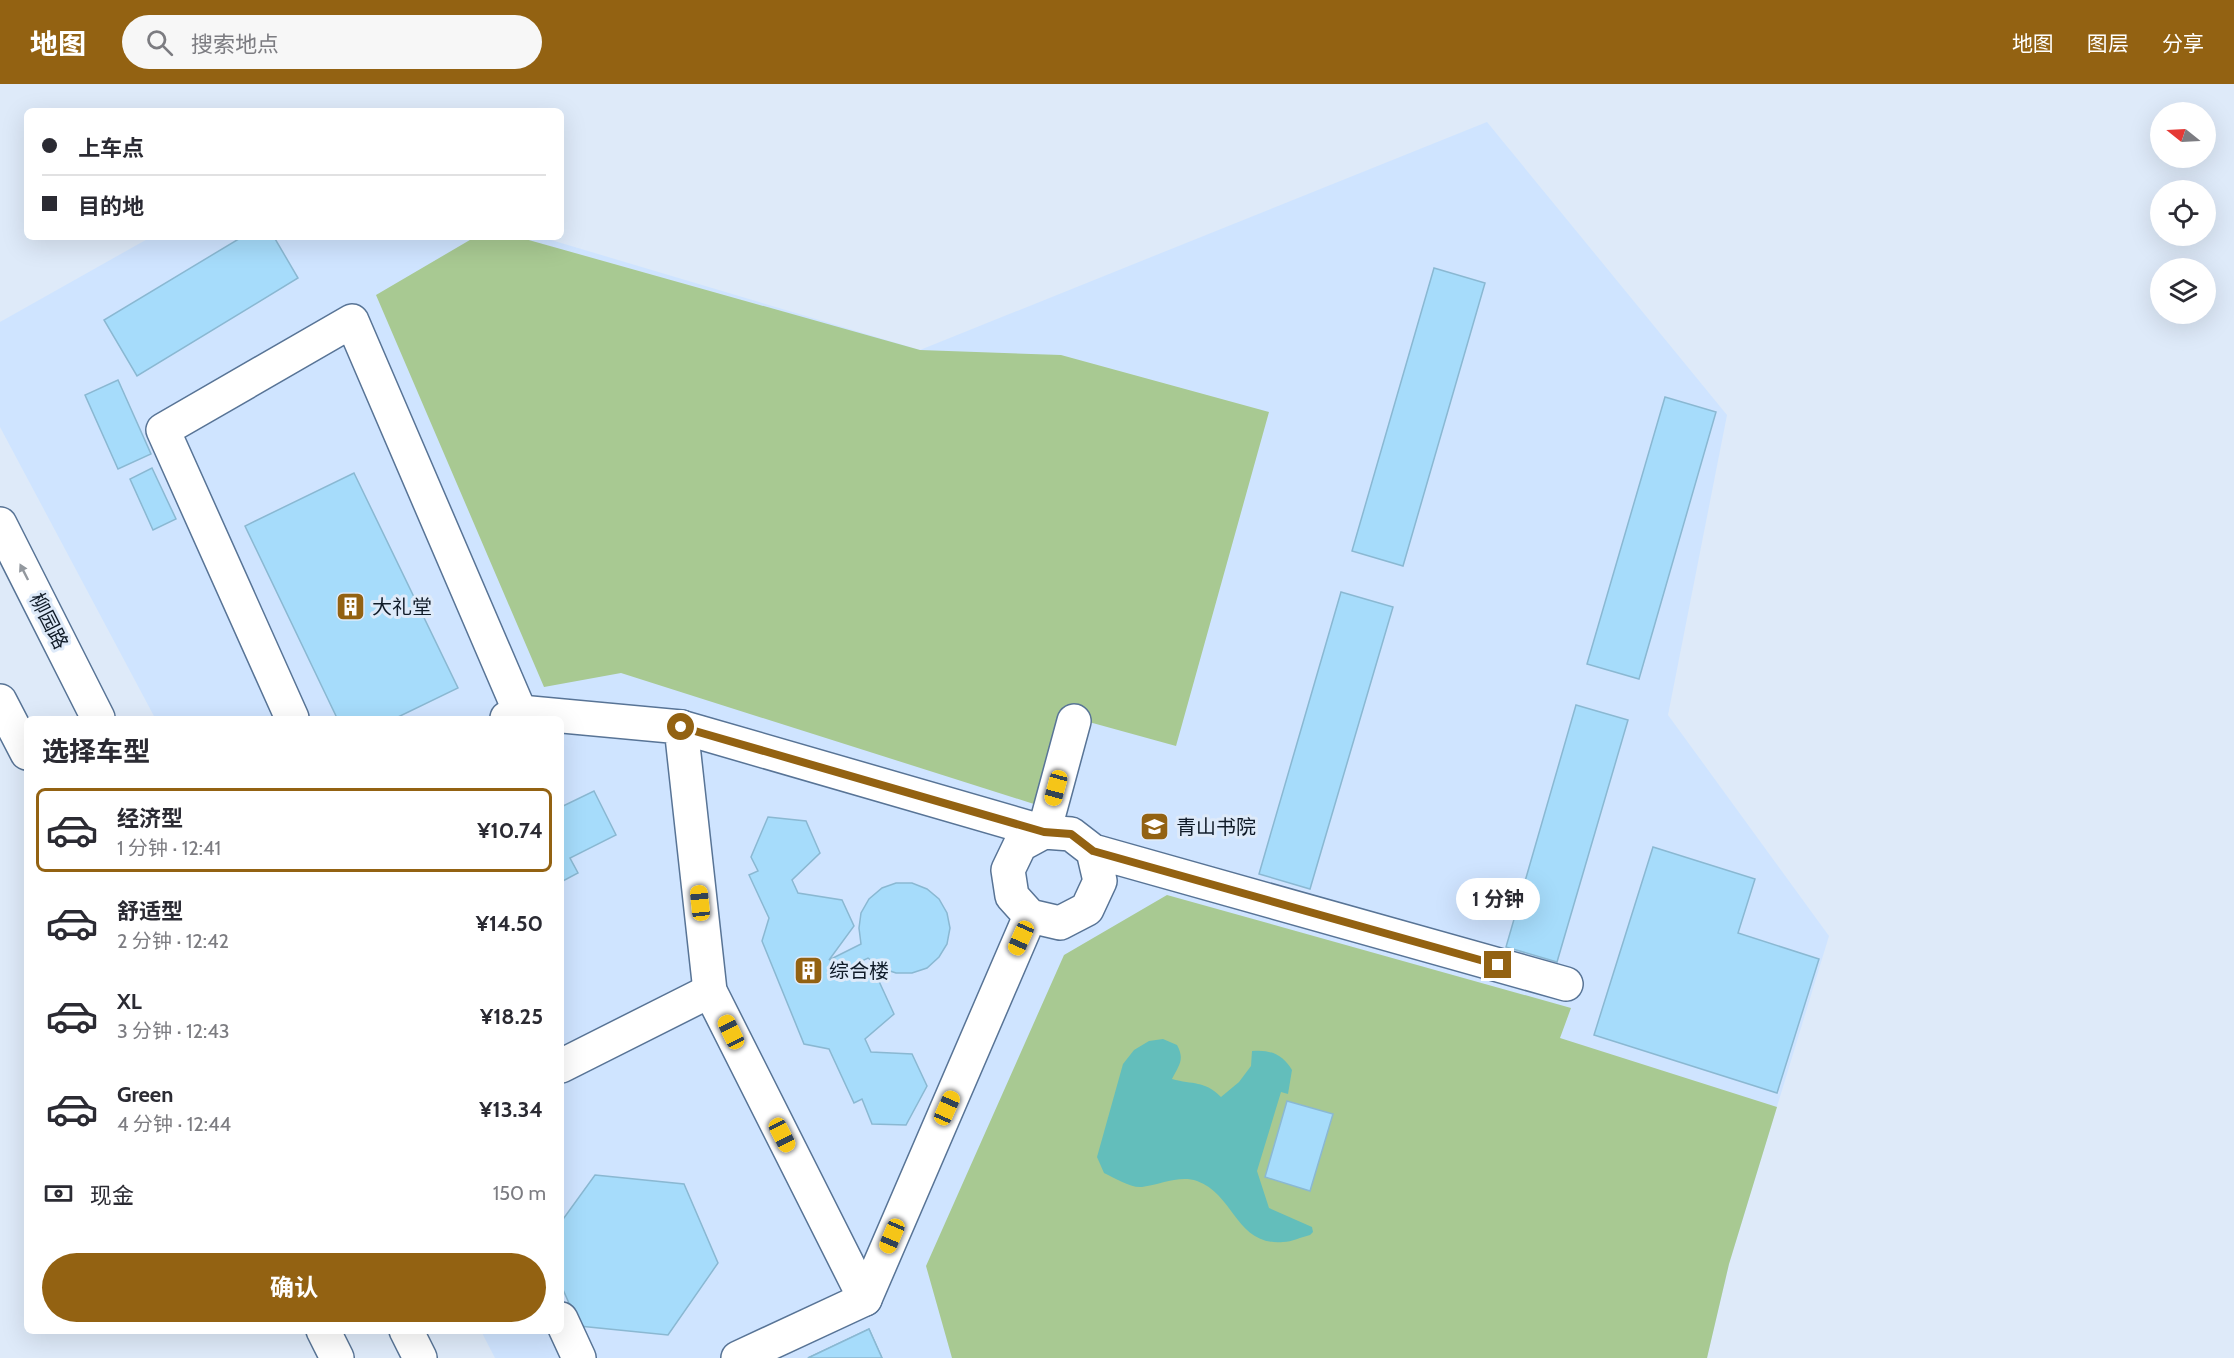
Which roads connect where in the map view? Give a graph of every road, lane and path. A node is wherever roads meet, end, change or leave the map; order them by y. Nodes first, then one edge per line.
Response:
1 (0, 524) edge
2 (0, 701) edge
3 (514, 715) edge
4 (97, 716) edge
5 (291, 716) edge
6 (564, 719) edge
7 (1074, 721) dead end
8 (681, 727) junction
9 (24, 747) edge
10 (1044, 832) junction
11 (1093, 851) junction
12 (1030, 916) junction
13 (1566, 984) dead end
14 (710, 991) junction
15 (564, 1064) edge
16 (865, 1299) junction
17 (564, 1326) edge
18 (325, 1334) edge
19 (408, 1334) edge
20 (337, 1358) edge
21 (420, 1358) edge
22 (579, 1358) edge
23 (738, 1358) edge

4 -> 1 main road, 柳园路
2 - 9 main road
3 - 5 main road
6 - 8 main road
7 - 10 main road
8 - 10 main road
8 - 14 main road
10 - 11 main road
10 - 12 main road
11 - 12 main road
11 - 13 main road
12 - 16 main road
14 - 15 main road
14 - 16 main road
16 - 23 main road
17 - 22 main road
18 - 20 main road
19 - 21 main road

